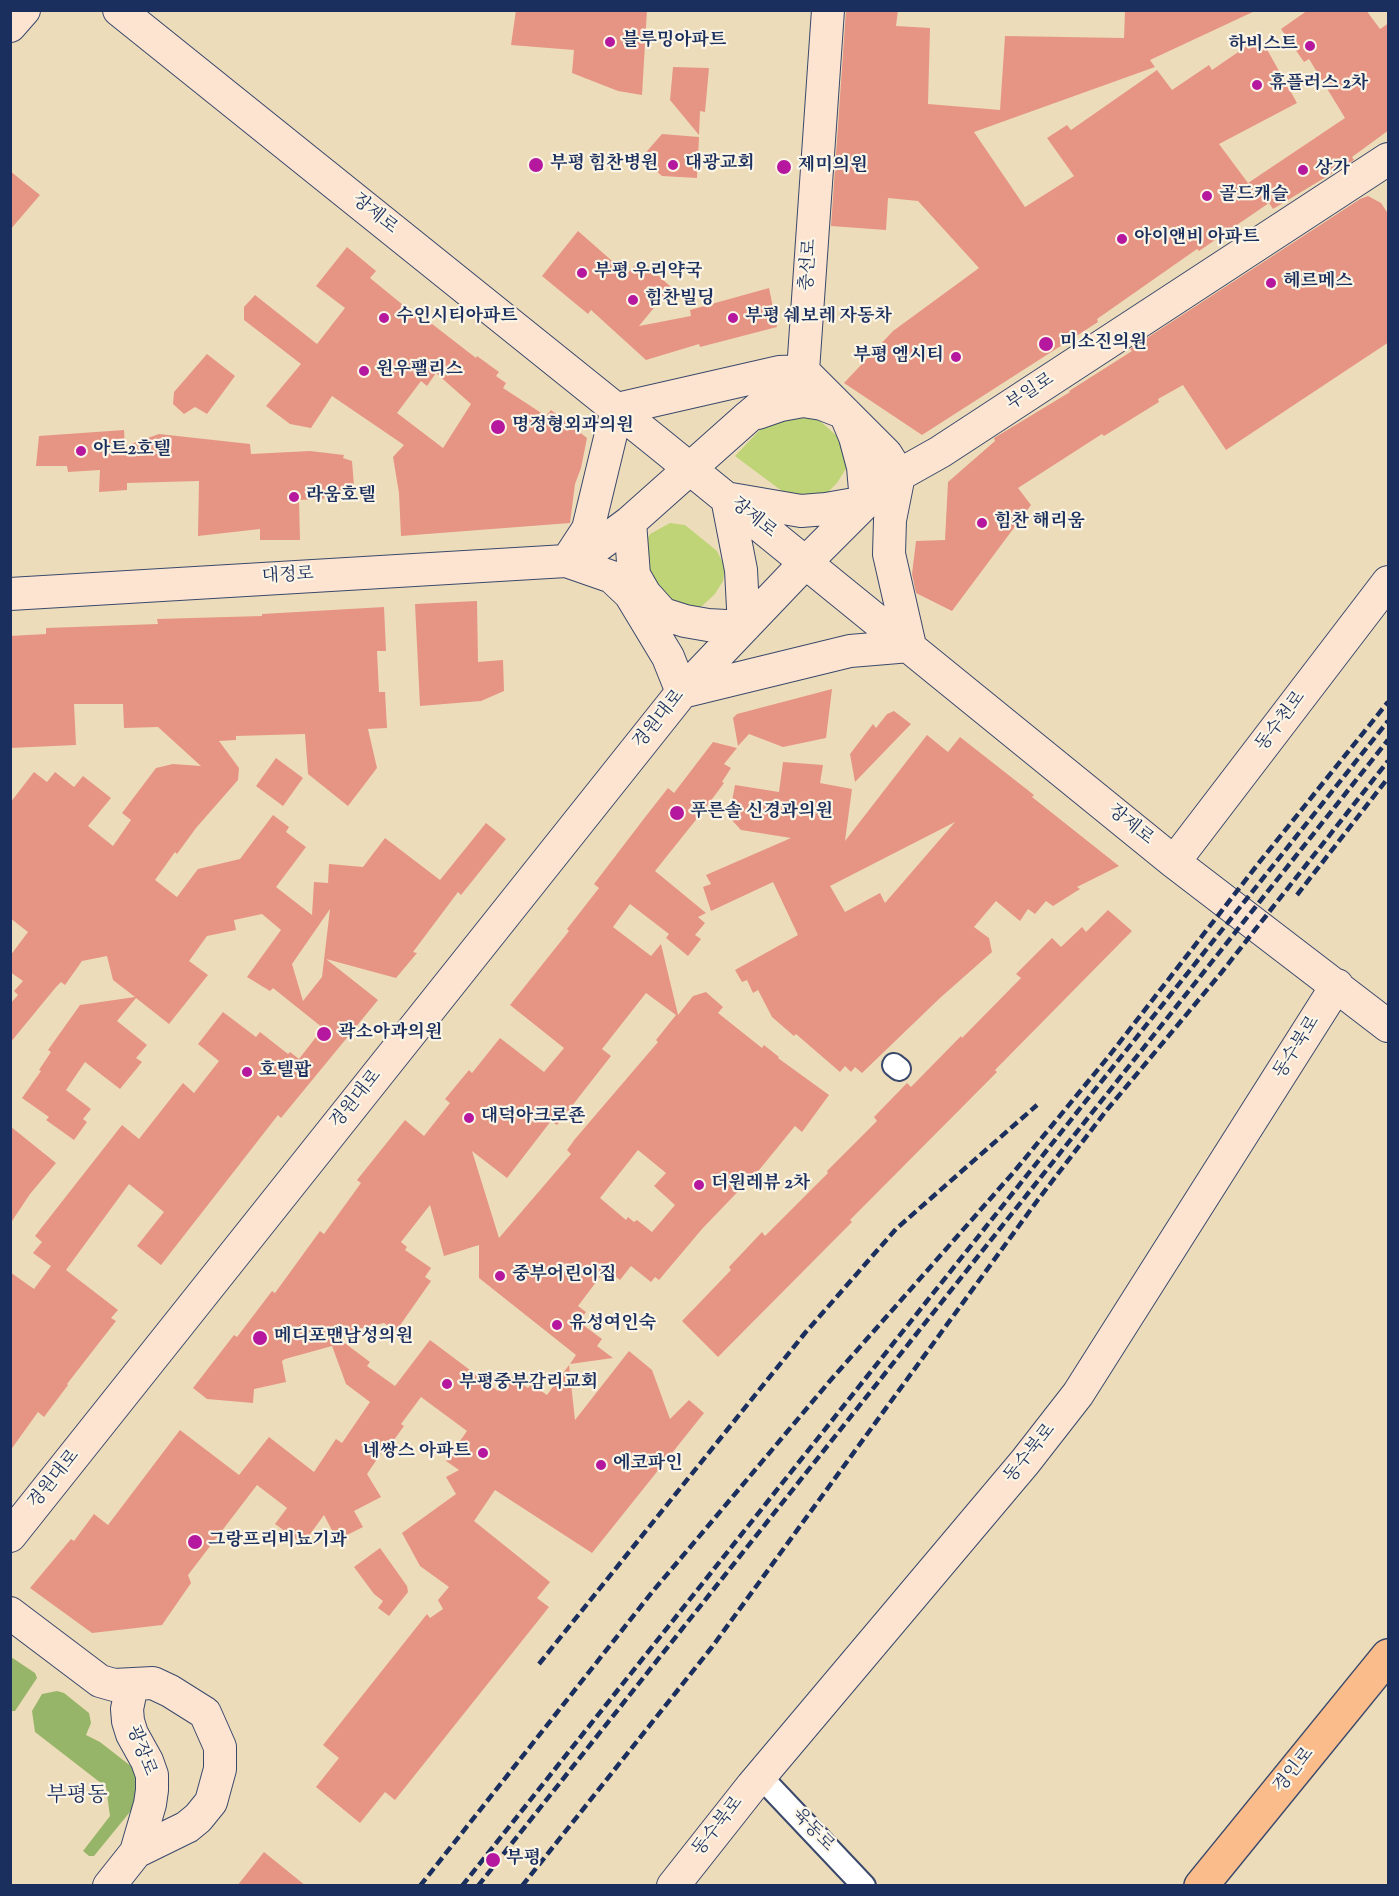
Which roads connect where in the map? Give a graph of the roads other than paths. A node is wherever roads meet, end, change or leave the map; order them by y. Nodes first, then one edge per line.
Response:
1 (24, 10) edge
2 (119, 10) edge
3 (828, 10) edge
4 (10, 26) edge
5 (1389, 159) edge
6 (803, 371) junction
7 (617, 410) junction
8 (845, 413) junction
9 (749, 416) junction
10 (689, 468) junction
11 (900, 475) junction
12 (727, 498) junction
13 (866, 502) junction
14 (630, 522) junction
15 (566, 561) junction
16 (806, 561) junction
17 (1389, 582) edge
18 (10, 594) edge
19 (744, 627) junction
20 (910, 646) junction
21 (682, 692) junction
22 (1174, 862) junction
23 (1337, 985) junction
24 (1389, 1026) edge
25 (13, 1531) edge
26 (10, 1613) edge
27 (1389, 1656) edge
28 (132, 1685) junction
29 (760, 1776) junction
30 (136, 1852) junction
31 (109, 1886) edge
32 (673, 1886) edge
33 (864, 1886) edge
34 (1201, 1886) edge

1 - 4 street
2 - 7 street, 장제로
3 - 6 street, 충선로
5 - 11 street, 부일로
6 - 7 street
6 - 8 street
6 - 9 street
7 - 10 street, 장제로
7 - 15 street
8 - 9 street
8 - 11 street
8 - 13 street
9 - 10 street
10 - 12 street, 장제로
10 - 14 street
11 - 13 street, 부일로
11 - 20 street
12 - 13 street
12 - 16 street, 장제로
12 - 19 street
13 - 16 street, 부일로
14 - 15 street
14 - 19 street
15 - 18 street, 대정로
15 - 21 street
16 - 19 street, 경원대로
16 - 20 street, 장제로
17 - 22 street, 동수천로
19 - 21 street, 경원대로
20 - 21 street
20 - 22 street, 장제로
21 - 25 street, 경원대로
22 - 23 street, 장제로
23 - 24 street, 장제로
23 - 29 street, 동수북로
26 - 28 street, 광장로
27 - 34 main road, 경인로
28 - 30 street, 광장로
28 - 30 street, 광장로
29 - 32 street, 동수북로
29 - 33 street, 육동로
30 - 31 street, 광장로

